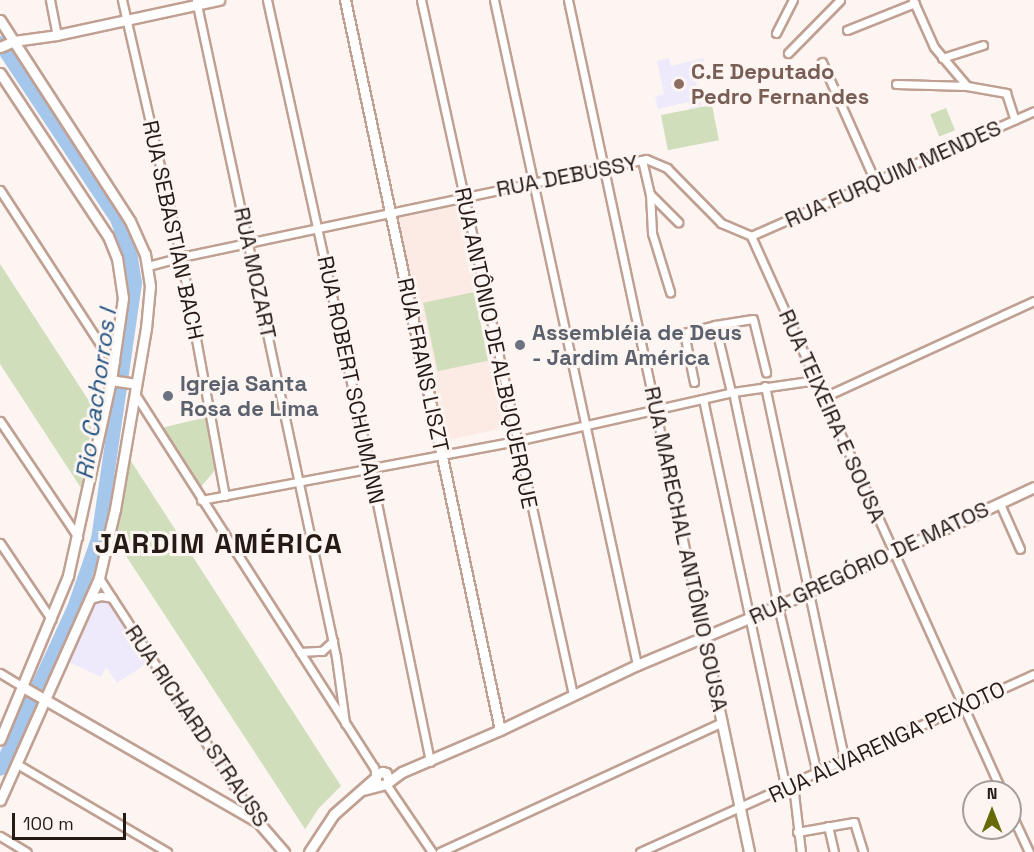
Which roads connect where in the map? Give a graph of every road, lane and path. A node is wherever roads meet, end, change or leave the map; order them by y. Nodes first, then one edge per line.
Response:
1 (50, 0) edge
2 (122, 0) edge
3 (219, 0) edge
4 (267, 0) edge
5 (345, 0) edge
6 (421, 0) edge
7 (494, 0) edge
8 (568, 0) edge
9 (793, 0) edge
10 (840, 0) edge
11 (914, 2) edge
12 (196, 3) edge
13 (0, 20) edge
14 (127, 21) junction
15 (847, 30) dead end
16 (776, 33) dead end
17 (57, 35) junction
18 (8, 44) edge
19 (983, 45) dead end
20 (788, 53) dead end
21 (942, 58) junction
22 (822, 62) dead end
23 (0, 73) edge
24 (896, 84) dead end
25 (967, 86) junction
26 (1034, 111) edge
27 (1015, 120) junction
28 (642, 160) junction
29 (604, 166) junction
30 (534, 181) junction
31 (875, 181) junction
32 (0, 190) edge
33 (650, 194) junction
34 (463, 198) junction
35 (390, 213) junction
36 (678, 222) dead end
37 (318, 229) junction
38 (751, 236) junction
39 (249, 243) junction
40 (181, 257) junction
41 (148, 266) junction
42 (670, 292) dead end
43 (1034, 301) edge
44 (715, 325) junction
45 (115, 361) junction
46 (766, 372) dead end
47 (114, 380) junction
48 (816, 380) junction
49 (694, 382) dead end
50 (765, 386) junction
51 (134, 387) junction
52 (732, 392) junction
53 (824, 396) junction
54 (703, 399) junction
55 (657, 410) junction
56 (0, 421) edge
57 (586, 426) junction
58 (516, 441) junction
59 (441, 454) junction
60 (370, 469) junction
61 (299, 484) junction
62 (1034, 487) edge
63 (225, 496) junction
64 (201, 500) junction
65 (1000, 504) junction
66 (78, 537) junction
67 (0, 543) edge
68 (1020, 549) dead end
69 (893, 552) junction
70 (99, 578) junction
71 (808, 593) junction
72 (112, 598) junction
73 (90, 599) junction
74 (778, 606) junction
75 (751, 618) junction
76 (51, 619) junction
77 (704, 638) junction
78 (333, 641) junction
79 (300, 652) junction
80 (638, 665) junction
81 (0, 673) edge
82 (1034, 674) edge
83 (26, 688) junction
84 (573, 695) junction
85 (43, 698) junction
86 (963, 708) junction
87 (723, 722) junction
88 (345, 723) junction
89 (500, 730) junction
90 (0, 739) edge
91 (844, 759) junction
92 (430, 762) junction
93 (17, 764) junction
94 (818, 773) junction
95 (381, 777) junction
96 (996, 780) edge
97 (789, 787) junction
98 (0, 800) edge
99 (741, 808) junction
100 (258, 822) junction
101 (828, 826) junction
102 (797, 832) junction
103 (0, 836) edge
104 (1022, 837) edge
105 (27, 852) edge
106 (166, 852) edge
107 (284, 852) edge
108 (309, 852) edge
109 (432, 852) edge
110 (440, 852) edge
111 (640, 852) edge
112 (749, 852) edge
113 (801, 852) edge
114 (834, 852) edge
115 (863, 852) edge
116 (1029, 852) edge

1 - 17 street
2 - 14 street, RUA SEBASTIAN BACH
3 - 12 street
4 - 37 street, RUA ROBERT SCHUMANN
5 - 35 street, RUA FRANS LISZT
6 - 34 street, RUA ANTÔNIO DE ALBUQUERQUE
7 - 30 street
8 - 29 street, RUA MARECHAL ANTÔNIO SOUSA
9 - 16 street
10 - 20 street
11 - 15 street
11 - 21 street
12 - 14 street
12 - 39 street, RUA MOZART
13 - 18 street
14 - 17 street
14 - 40 street, RUA SEBASTIAN BACH
17 - 18 street
18 - 41 street
19 - 21 street
21 - 25 street
22 - 31 street
23 - 45 street
24 - 25 street
25 - 27 street
26 - 27 street, RUA FURQUIM MENDES
27 - 31 street, RUA FURQUIM MENDES
28 - 29 street, RUA DEBUSSY
28 - 33 street
28 - 38 street, RUA DEBUSSY
29 - 30 street, RUA DEBUSSY
29 - 55 street, RUA MARECHAL ANTÔNIO SOUSA
30 - 34 street, RUA DEBUSSY
30 - 57 street
31 - 38 street, RUA FURQUIM MENDES
32 - 45 street
33 - 36 street
33 - 42 street
34 - 35 street, RUA DEBUSSY
34 - 58 street, RUA ANTÔNIO DE ALBUQUERQUE
35 - 37 street, RUA DEBUSSY
35 - 59 street, RUA FRANS LISZT
37 - 39 street, RUA DEBUSSY
37 - 60 street, RUA ROBERT SCHUMANN
38 - 48 street, RUA TEIXEIRA E SOUSA
39 - 40 street, RUA DEBUSSY
39 - 61 street, RUA MOZART
40 - 41 street, RUA DEBUSSY
40 - 63 street, RUA SEBASTIAN BACH
41 - 51 street
43 - 53 street
44 - 46 street
44 - 49 street
44 - 52 street
45 - 47 street
47 - 51 street
47 - 66 street
48 - 50 street
48 - 53 street, RUA TEIXEIRA E SOUSA
50 - 52 street
50 - 71 street
51 - 64 street
51 - 70 street
52 - 54 street
52 - 74 street
53 - 69 street, RUA TEIXEIRA E SOUSA
54 - 55 street
54 - 75 street
55 - 57 street
55 - 77 street, RUA MARECHAL ANTÔNIO SOUSA
56 - 66 street
57 - 58 street
57 - 80 street
58 - 59 street
58 - 84 street, RUA ANTÔNIO DE ALBUQUERQUE
59 - 60 street
59 - 89 street, RUA FRANS LISZT
60 - 61 street
60 - 92 street, RUA ROBERT SCHUMANN
61 - 63 street
61 - 78 street, RUA MOZART
62 - 65 street, RUA GREGÓRIO DE MATOS
63 - 64 street
64 - 79 street
65 - 68 street
65 - 69 street, RUA GREGÓRIO DE MATOS
66 - 76 street
67 - 76 street
69 - 71 street, RUA GREGÓRIO DE MATOS
69 - 86 street, RUA TEIXEIRA E SOUSA
70 - 72 street, RUA RICHARD STRAUSS
70 - 73 street
71 - 74 street, RUA GREGÓRIO DE MATOS
71 - 91 street
72 - 73 street
72 - 100 street, RUA RICHARD STRAUSS
73 - 85 street
74 - 75 street, RUA GREGÓRIO DE MATOS
74 - 94 street
75 - 77 street, RUA GREGÓRIO DE MATOS
75 - 97 street
76 - 83 street
77 - 80 street, RUA GREGÓRIO DE MATOS
77 - 87 street, RUA MARECHAL ANTÔNIO SOUSA
78 - 79 street
78 - 88 street, RUA MOZART
79 - 88 street
80 - 84 street, RUA GREGÓRIO DE MATOS
81 - 83 street
82 - 86 street, RUA ALVARENGA PEIXOTO
83 - 85 street
83 - 90 street
84 - 89 street, RUA GREGÓRIO DE MATOS
85 - 93 street
85 - 100 street
86 - 91 street, RUA ALVARENGA PEIXOTO
86 - 96 street, RUA TEIXEIRA E SOUSA
87 - 99 street, RUA MARECHAL ANTÔNIO SOUSA
87 - 110 street
88 - 95 street
89 - 92 street, RUA GREGÓRIO DE MATOS
91 - 94 street, RUA ALVARENGA PEIXOTO
92 - 95 street, RUA GREGÓRIO DE MATOS
93 - 98 street
93 - 106 street
94 - 97 street, RUA ALVARENGA PEIXOTO
95 - 108 street, RUA GREGÓRIO DE MATOS
95 - 109 street
97 - 99 street, RUA ALVARENGA PEIXOTO
97 - 102 street
99 - 111 street, RUA ALVARENGA PEIXOTO
99 - 112 street, RUA MARECHAL ANTÔNIO SOUSA
100 - 107 street, RUA RICHARD STRAUSS
101 - 102 street
101 - 114 street
101 - 115 street
102 - 113 street
103 - 105 street
104 - 116 street

